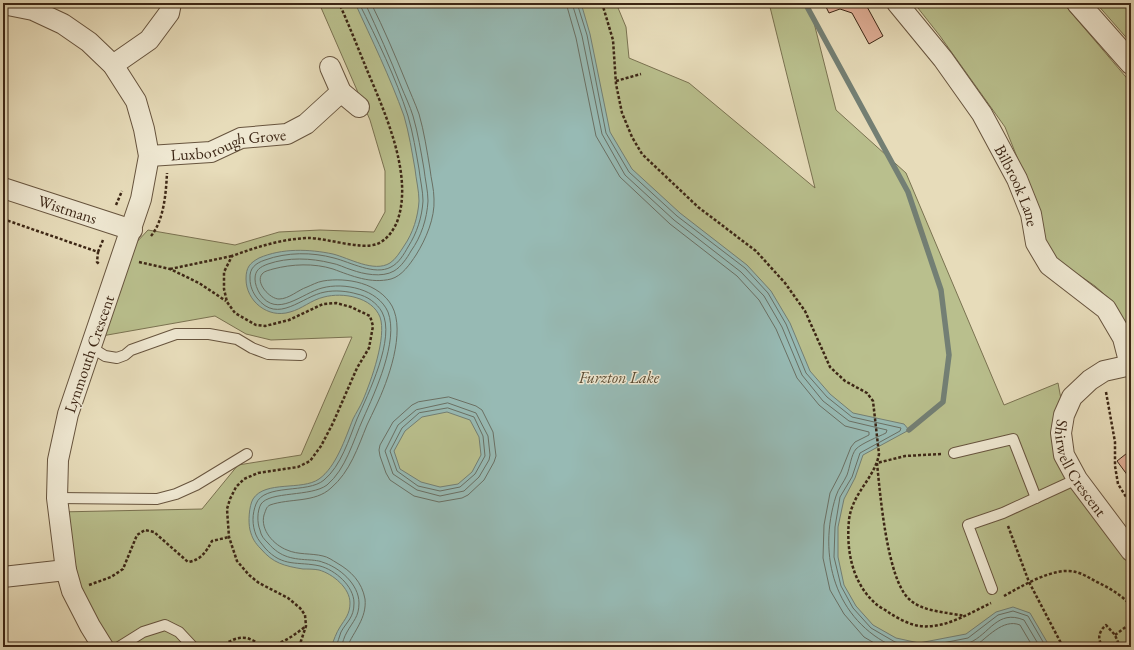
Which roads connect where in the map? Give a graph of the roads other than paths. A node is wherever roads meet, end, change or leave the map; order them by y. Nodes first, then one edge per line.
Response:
1 (171, 3) edge
2 (897, 3) edge
3 (1078, 3) edge
4 (3, 4) edge
5 (1131, 63) edge
6 (112, 65) junction
7 (330, 67) dead end
8 (341, 92) junction
9 (359, 107) dead end
10 (149, 156) junction
11 (3, 188) edge
12 (132, 230) junction
13 (92, 348) junction
14 (301, 354) dead end
15 (1131, 365) edge
16 (954, 453) road end
17 (247, 454) dead end
18 (1078, 479) junction
19 (57, 498) junction
20 (1036, 498) junction
21 (1131, 551) edge
22 (66, 570) junction
23 (3, 577) edge
24 (992, 589) dead end
25 (103, 647) edge
26 (119, 647) edge
27 (193, 647) edge

1 - 6 street
2 - 15 street, Bilbrook Lane
3 - 5 street
4 - 6 street, Lynmouth Crescent
6 - 10 street, Lynmouth Crescent
7 - 8 street
8 - 9 street
8 - 10 street, Luxborough Grove
10 - 12 street, Lynmouth Crescent
11 - 12 street, Wistmans
12 - 13 street, Lynmouth Crescent
13 - 14 lane
13 - 19 street, Lynmouth Crescent
15 - 18 street, Shirwell Crescent
16 - 20 lane
17 - 19 lane
18 - 20 lane
18 - 21 street, Shirwell Crescent
19 - 22 street, Lynmouth Crescent
20 - 24 lane
22 - 23 street
22 - 25 street, Lynmouth Crescent
26 - 27 lane

